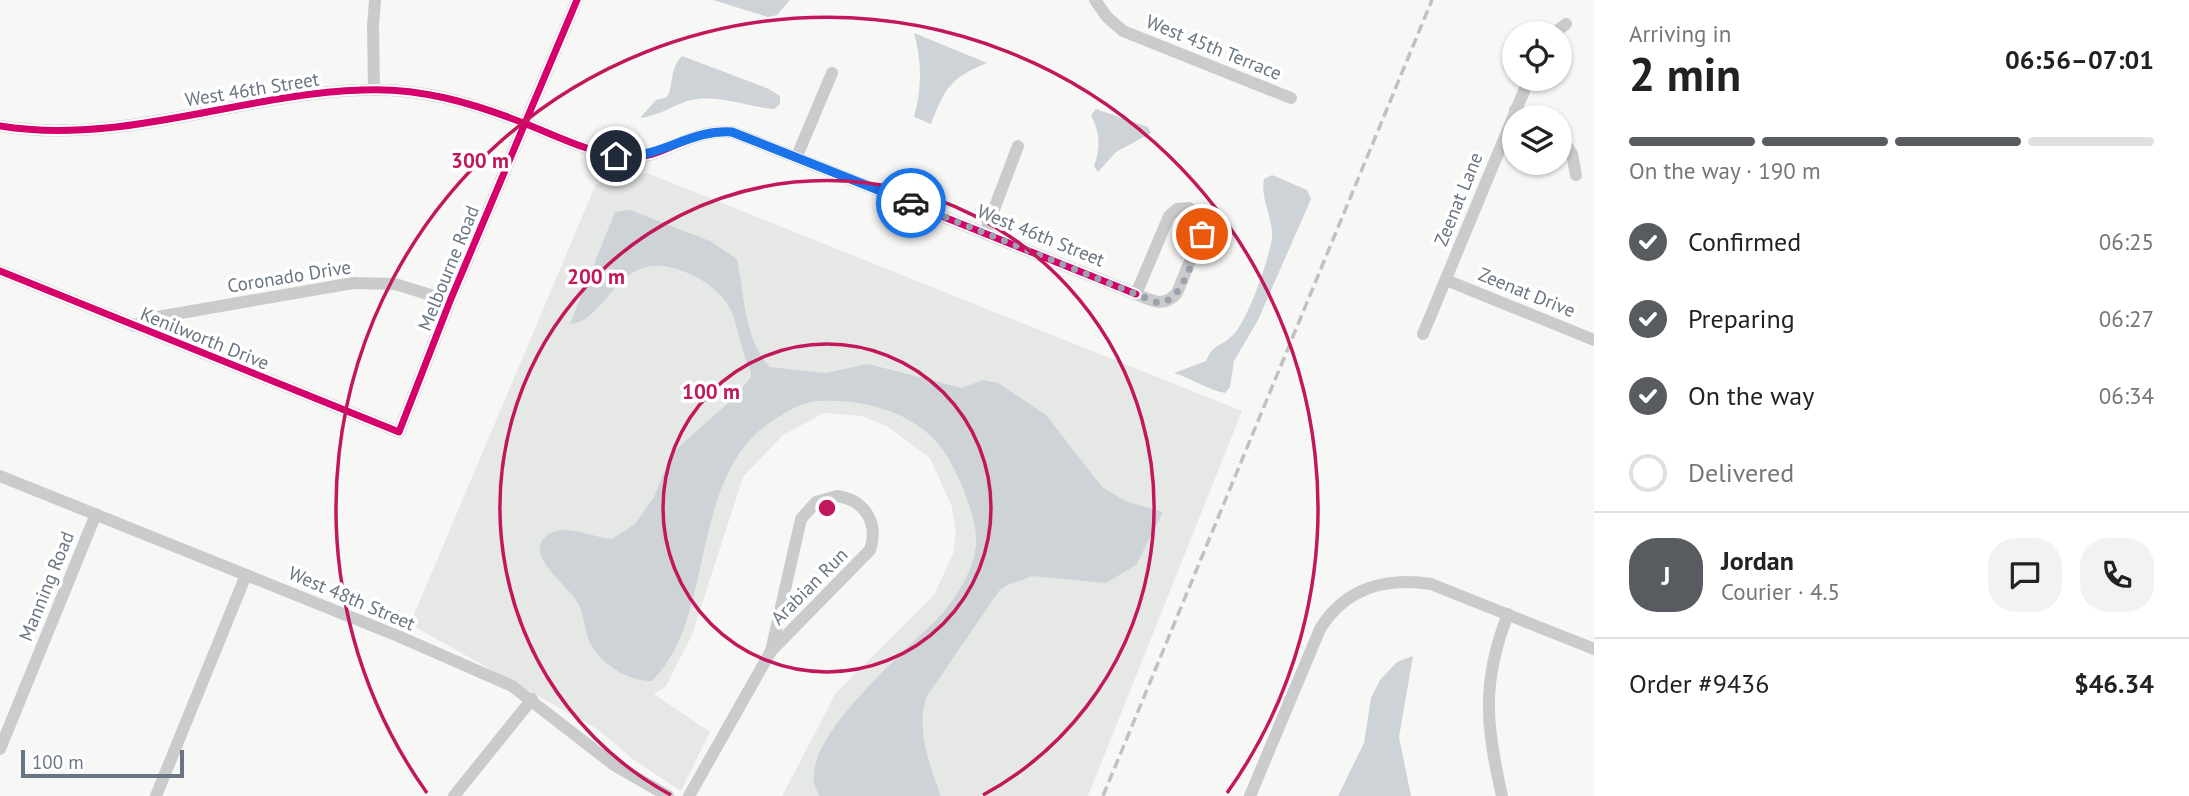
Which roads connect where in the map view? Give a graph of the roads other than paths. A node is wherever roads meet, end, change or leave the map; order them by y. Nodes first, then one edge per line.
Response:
1 (375, 0) edge
2 (578, 0) edge
3 (1095, 0) edge
4 (832, 73) dead end
5 (374, 90) junction
6 (1291, 98) dead end
7 (525, 123) junction
8 (0, 126) edge
9 (1502, 142) edge
10 (1018, 146) dead end
11 (1572, 154) edge
12 (797, 156) junction
13 (1576, 175) dead end
14 (985, 233) junction
15 (0, 271) edge
16 (1446, 280) junction
17 (1136, 294) junction
18 (450, 301) junction
19 (134, 326) junction
20 (1423, 334) dead end
21 (1594, 340) edge
22 (399, 432) joint
23 (0, 476) edge
24 (96, 514) junction
25 (246, 575) junction
26 (1508, 614) junction
27 (1594, 649) edge
28 (771, 651) junction
29 (532, 699) junction
30 (0, 749) edge
31 (156, 796) edge
32 (454, 796) edge
33 (667, 796) edge
34 (689, 796) edge
35 (1250, 796) edge
36 (1502, 796) edge

1 - 5 street
2 - 7 street, Melbourne Road
3 - 6 street, West 45th Terrace
4 - 12 street
5 - 7 street, West 46th Street
5 - 8 street, West 46th Street
7 - 12 street, West 46th Street
7 - 18 street, Melbourne Road
9 - 16 street, Zeenat Lane
10 - 14 street
11 - 13 street
12 - 14 street, West 46th Street
14 - 17 street, West 46th Street
15 - 19 street, Kenilworth Drive
16 - 20 street, Zeenat Lane
16 - 21 street, Zeenat Drive
17 - 17 street, West 46th Street
18 - 19 street, Coronado Drive
18 - 22 street, Melbourne Road
19 - 22 street, Kenilworth Drive
23 - 24 street, West 48th Street
24 - 25 street, West 48th Street
24 - 30 street, Manning Road
25 - 29 street, West 48th Street
25 - 31 street
26 - 27 street
26 - 35 street
26 - 36 street
28 - 28 street, Arabian Run
28 - 34 street, Arabian Run
29 - 32 street
29 - 33 street, West 48th Street

